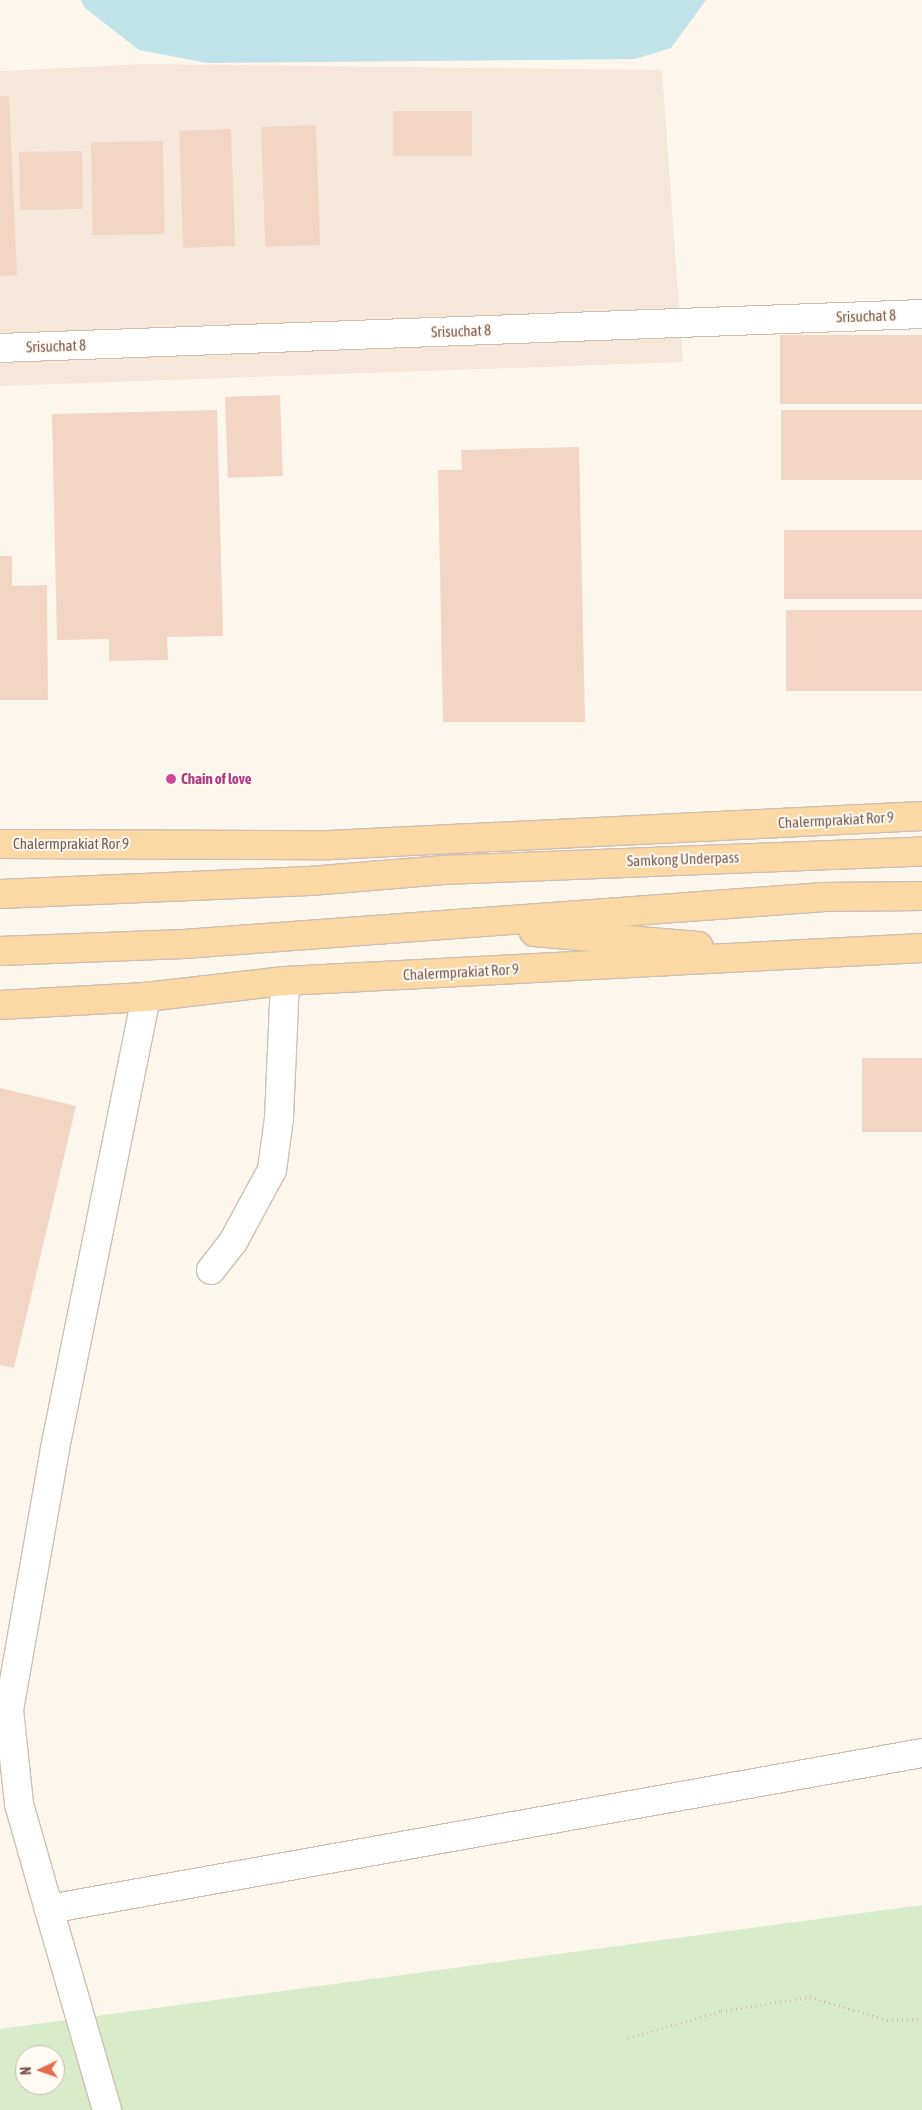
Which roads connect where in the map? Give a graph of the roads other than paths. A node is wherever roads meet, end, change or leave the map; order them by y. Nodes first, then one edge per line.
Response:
1 (922, 314) edge
2 (0, 348) edge
3 (922, 816) edge
4 (799, 822) junction
5 (0, 844) edge
6 (922, 852) edge
7 (444, 870) junction
8 (0, 894) edge
9 (922, 896) edge
10 (448, 925) junction
11 (922, 948) edge
12 (0, 951) edge
13 (804, 954) junction
14 (285, 981) junction
15 (146, 998) junction
16 (0, 1005) edge
17 (211, 1270) dead end
18 (922, 1753) edge
19 (49, 1909) junction
20 (107, 2110) edge

1 - 2 street, Srisuchat 8
3 - 4 main road, Chalermprakiat Ror 9
4 - 5 main road, Chalermprakiat Ror 9
4 - 7 main road
6 - 7 main road, Samkong Underpass
7 - 8 main road
9 - 10 main road
10 - 12 main road
10 - 13 main road
11 - 13 main road, Chalermprakiat Ror 9
13 - 14 main road, Chalermprakiat Ror 9
14 - 15 main road, Chalermprakiat Ror 9
14 - 17 street
15 - 16 main road, Chalermprakiat Ror 9
15 - 19 street
18 - 19 street
19 - 20 street

